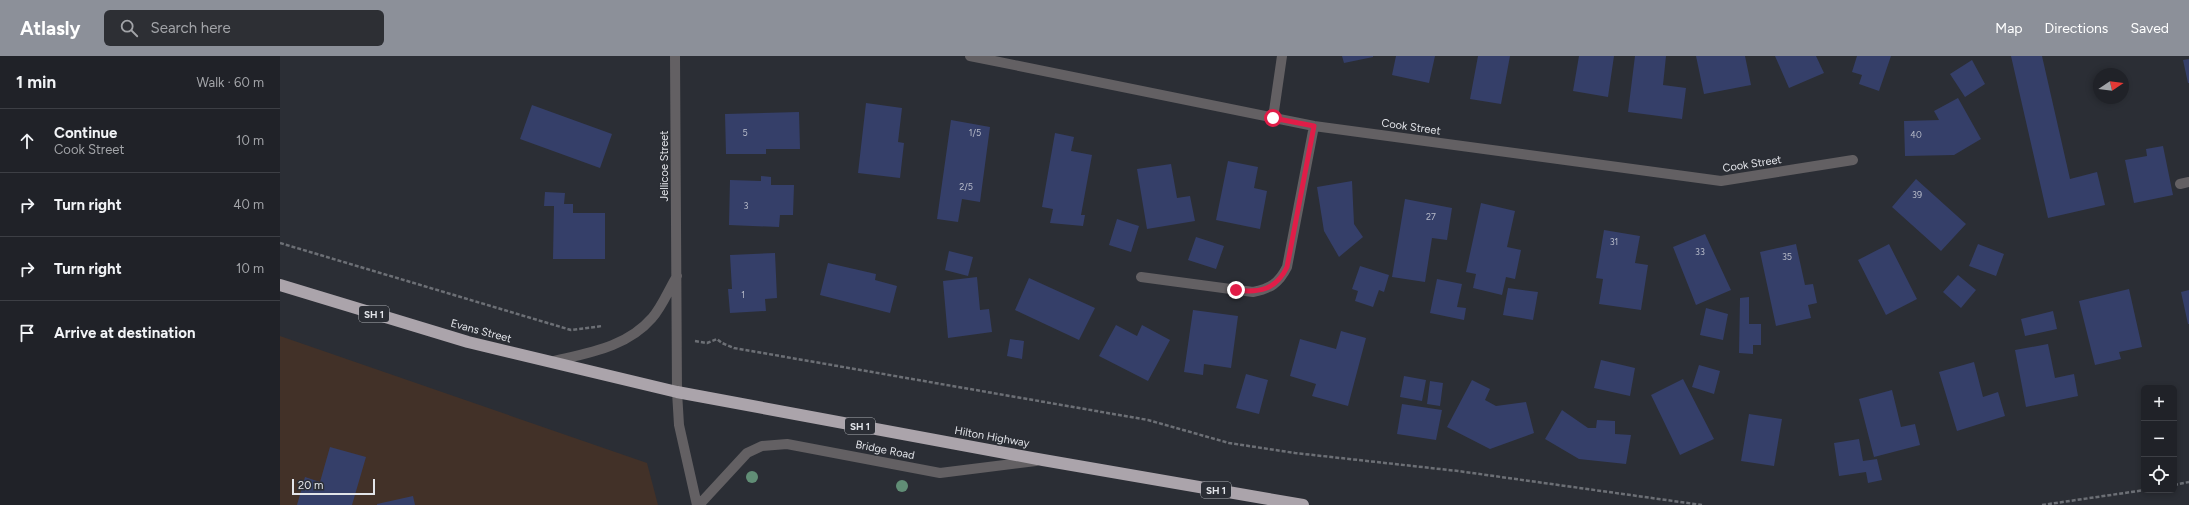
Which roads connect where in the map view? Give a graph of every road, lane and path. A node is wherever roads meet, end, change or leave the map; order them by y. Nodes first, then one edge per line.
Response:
1 (675, 56) edge
2 (970, 56) edge
3 (1282, 56) edge
4 (1273, 118) junction
5 (1314, 126) junction
6 (1853, 160) dead end
7 (280, 242) edge
8 (677, 275) junction
9 (1141, 277) dead end
10 (280, 286) edge
11 (606, 325) dead end
12 (707, 343) dead end
13 (550, 362) junction
14 (677, 392) junction
15 (1044, 460) junction
16 (2189, 482) edge
17 (2177, 484) edge
18 (2141, 491) edge
19 (698, 505) edge
20 (1303, 505) edge
21 (1702, 505) edge
22 (2042, 505) edge

1 - 8 street, Jellicoe Street
2 - 4 street, Cook Street
3 - 4 street
4 - 5 street, Cook Street
5 - 6 street, Cook Street
5 - 9 street
7 - 11 path
8 - 13 street, Jellicoe Street
8 - 14 street, Jellicoe Street
10 - 13 highway, Evans Street / SH 1
12 - 21 path
13 - 14 highway, Evans Street / SH 1
14 - 15 highway, Hilton Highway / SH 1
14 - 19 street, Bridge Road
15 - 19 street, Bridge Road
15 - 20 highway, Hilton Highway / SH 1
16 - 17 path
18 - 22 path

